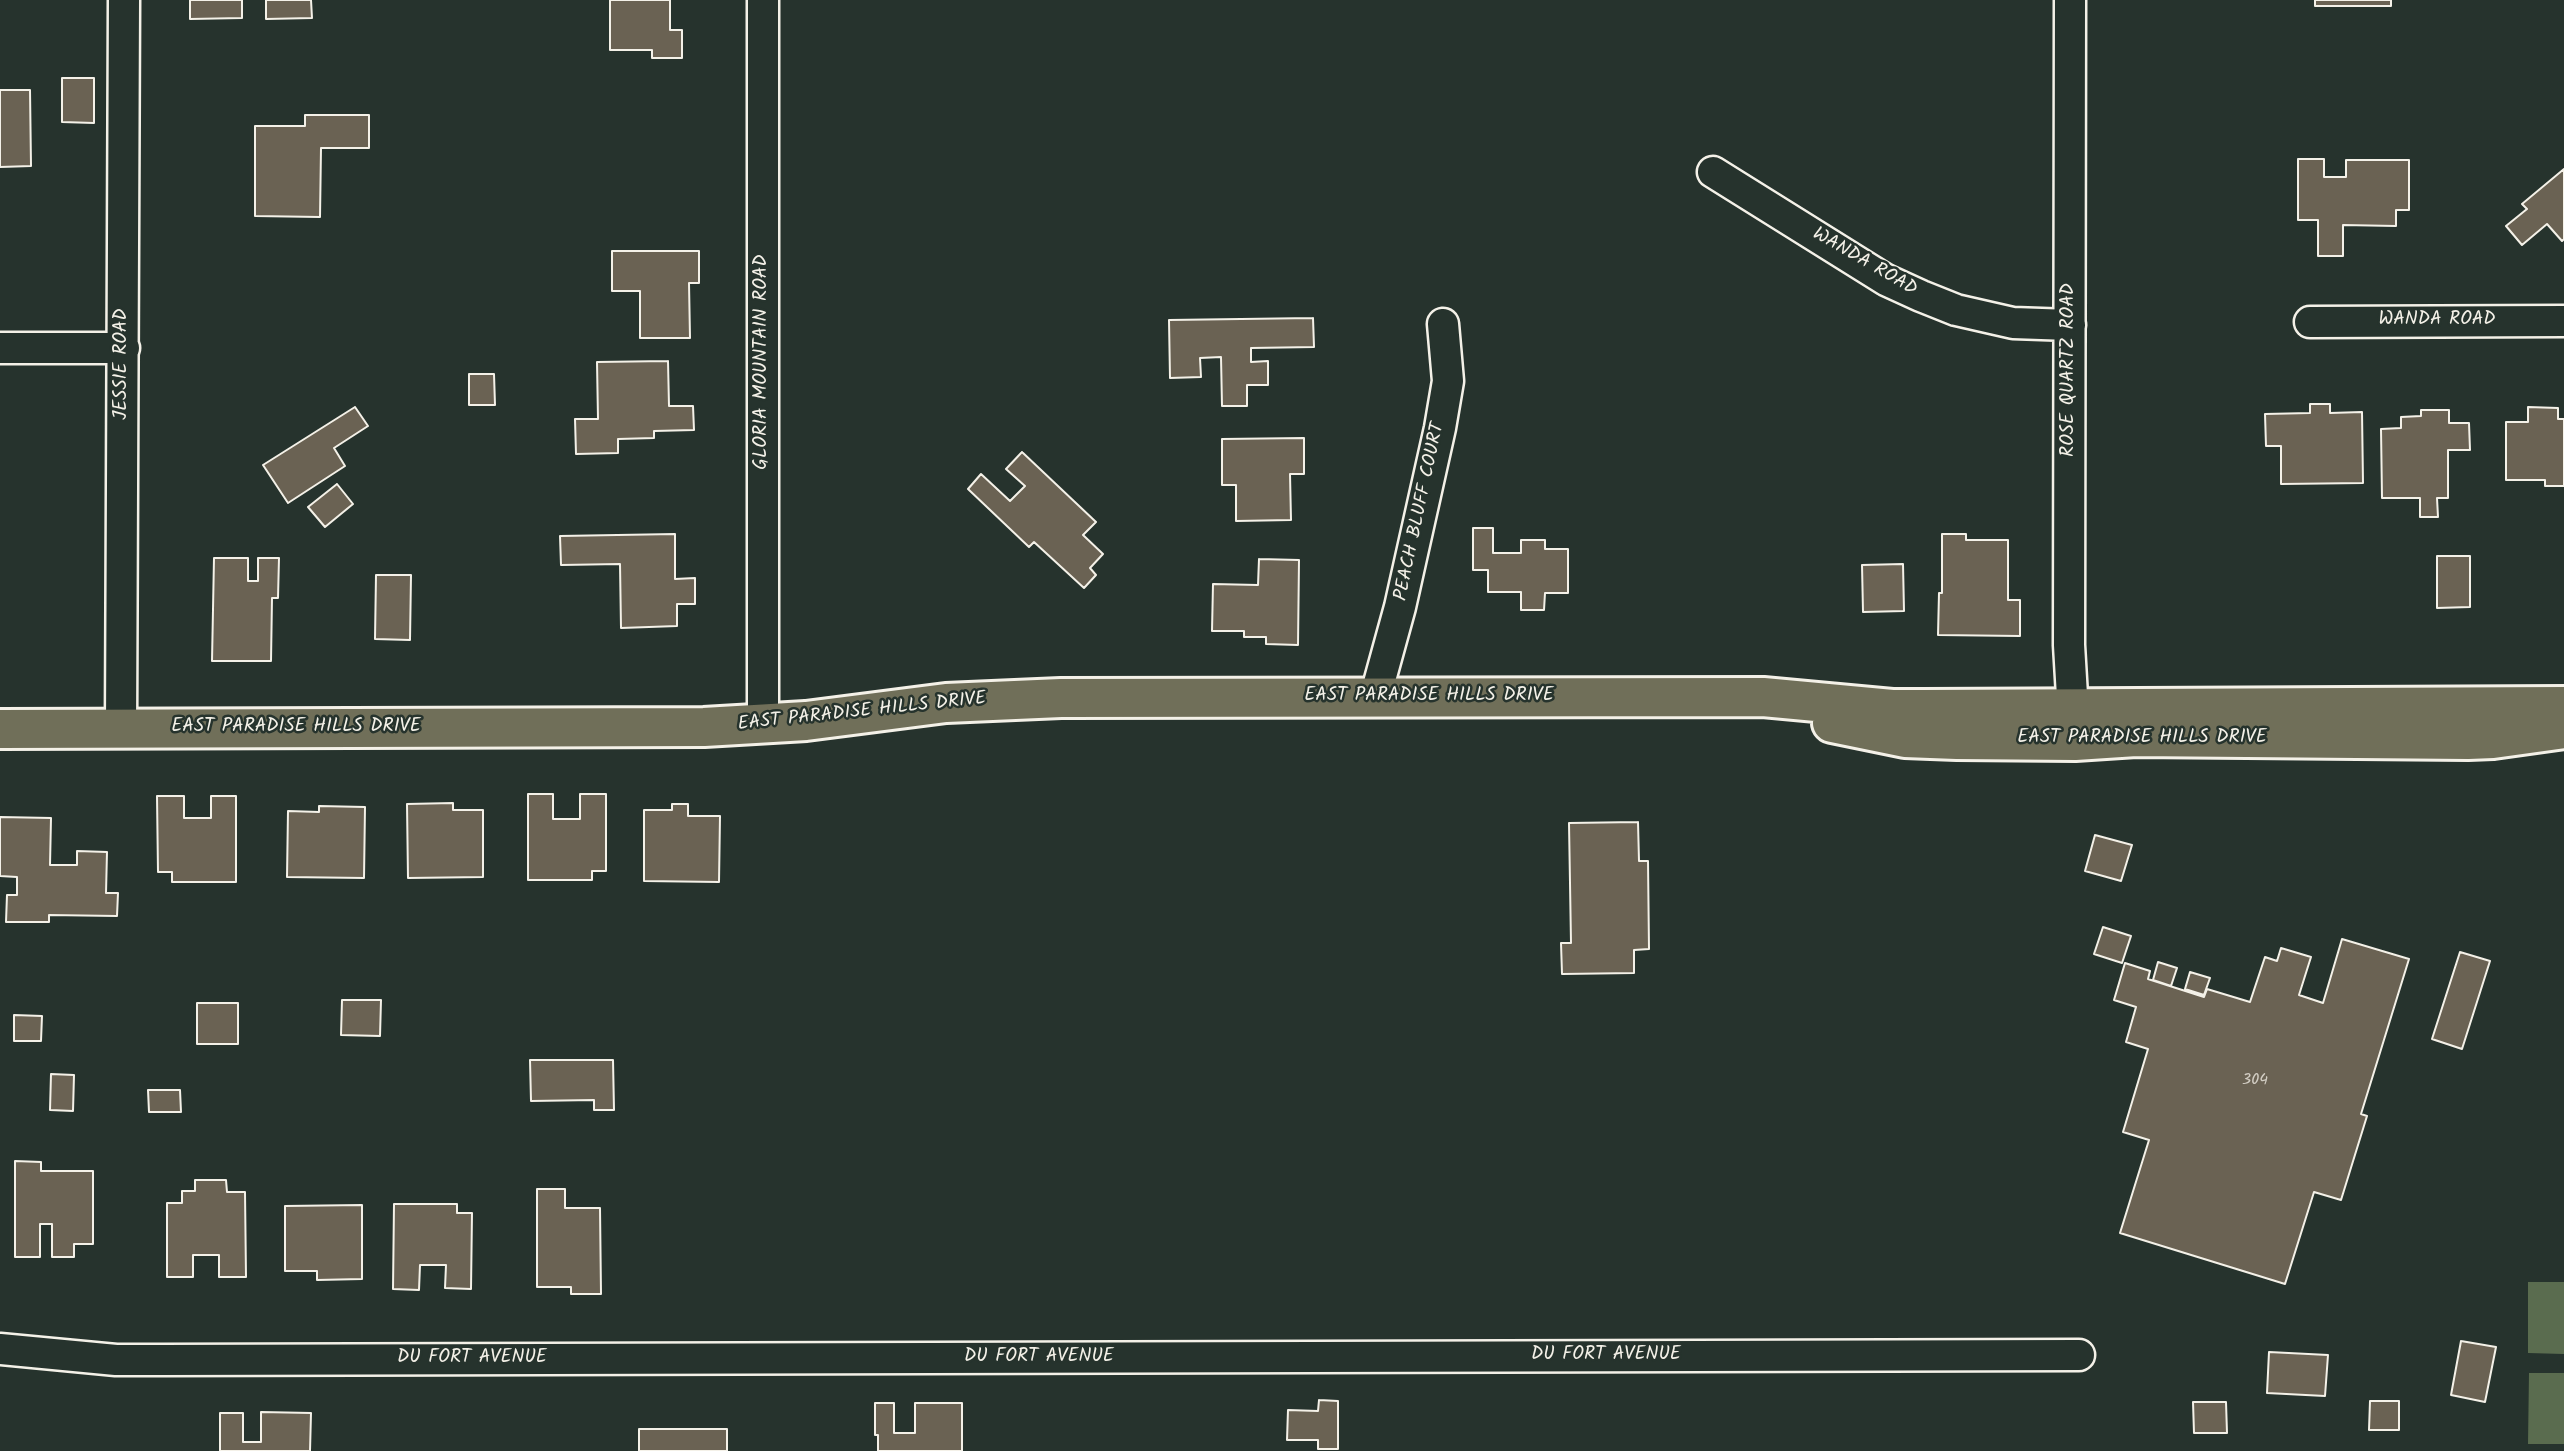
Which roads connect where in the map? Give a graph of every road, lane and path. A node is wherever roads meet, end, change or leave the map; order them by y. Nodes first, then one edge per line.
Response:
1 (124, 0) edge
2 (763, 0) edge
3 (2070, 0) edge
4 (1713, 172) dead end
5 (2310, 321) dead end
6 (2564, 321) edge
7 (1443, 324) dead end
8 (2070, 325) junction
9 (0, 348) edge
10 (124, 348) junction
11 (1375, 698) junction
12 (2564, 706) edge
13 (763, 725) junction
14 (2074, 725) junction
15 (0, 729) edge
16 (121, 729) junction
17 (2564, 729) edge
18 (0, 1349) edge
19 (2079, 1355) dead end

1 - 10 street, JESSIE ROAD
2 - 13 street, GLORIA MOUNTAIN ROAD
3 - 8 street, ROSE QUARTZ ROAD
4 - 8 street, WANDA ROAD
5 - 6 street, WANDA ROAD
7 - 11 street, PEACH BLUFF COURT
8 - 14 street, ROSE QUARTZ ROAD
9 - 10 street
10 - 16 street, JESSIE ROAD
11 - 13 main road, EAST PARADISE HILLS DRIVE
11 - 14 main road, EAST PARADISE HILLS DRIVE
12 - 14 main road, EAST PARADISE HILLS DRIVE
13 - 16 main road, EAST PARADISE HILLS DRIVE
14 - 17 main road, EAST PARADISE HILLS DRIVE
15 - 16 main road, EAST PARADISE HILLS DRIVE
18 - 19 street, DU FORT AVENUE

